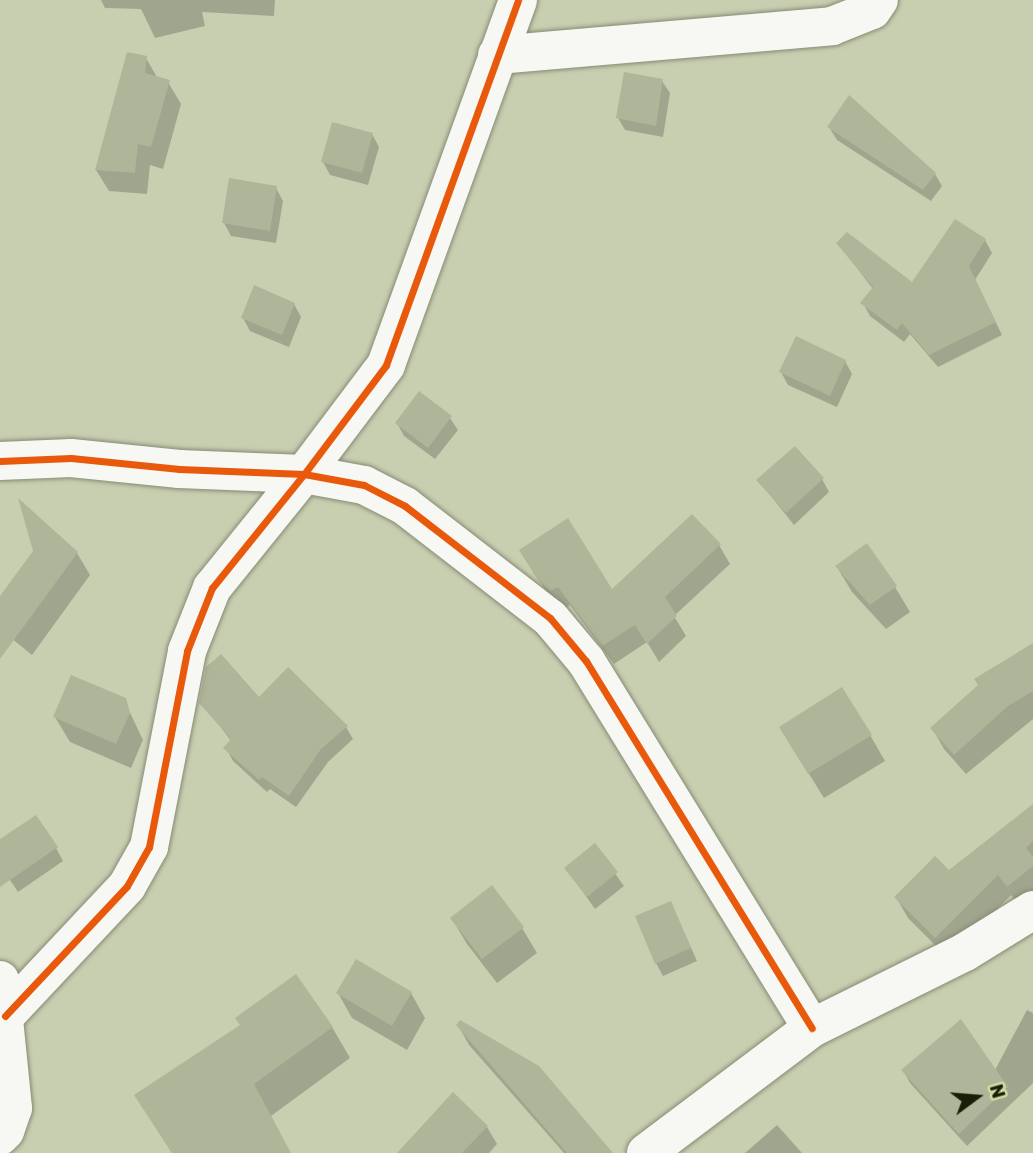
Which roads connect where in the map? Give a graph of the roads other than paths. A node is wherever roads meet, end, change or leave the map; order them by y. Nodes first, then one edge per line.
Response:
1 (518, 0) edge
2 (878, 0) edge
3 (497, 55) junction
4 (0, 461) edge
5 (304, 474) junction
6 (1033, 910) edge
7 (2, 998) edge
8 (811, 1028) junction
9 (0, 1136) edge
10 (646, 1153) edge

1 - 3 street
2 - 3 street
3 - 5 street
4 - 5 street
5 - 7 street
5 - 8 street
6 - 8 street
7 - 9 street
8 - 10 street

